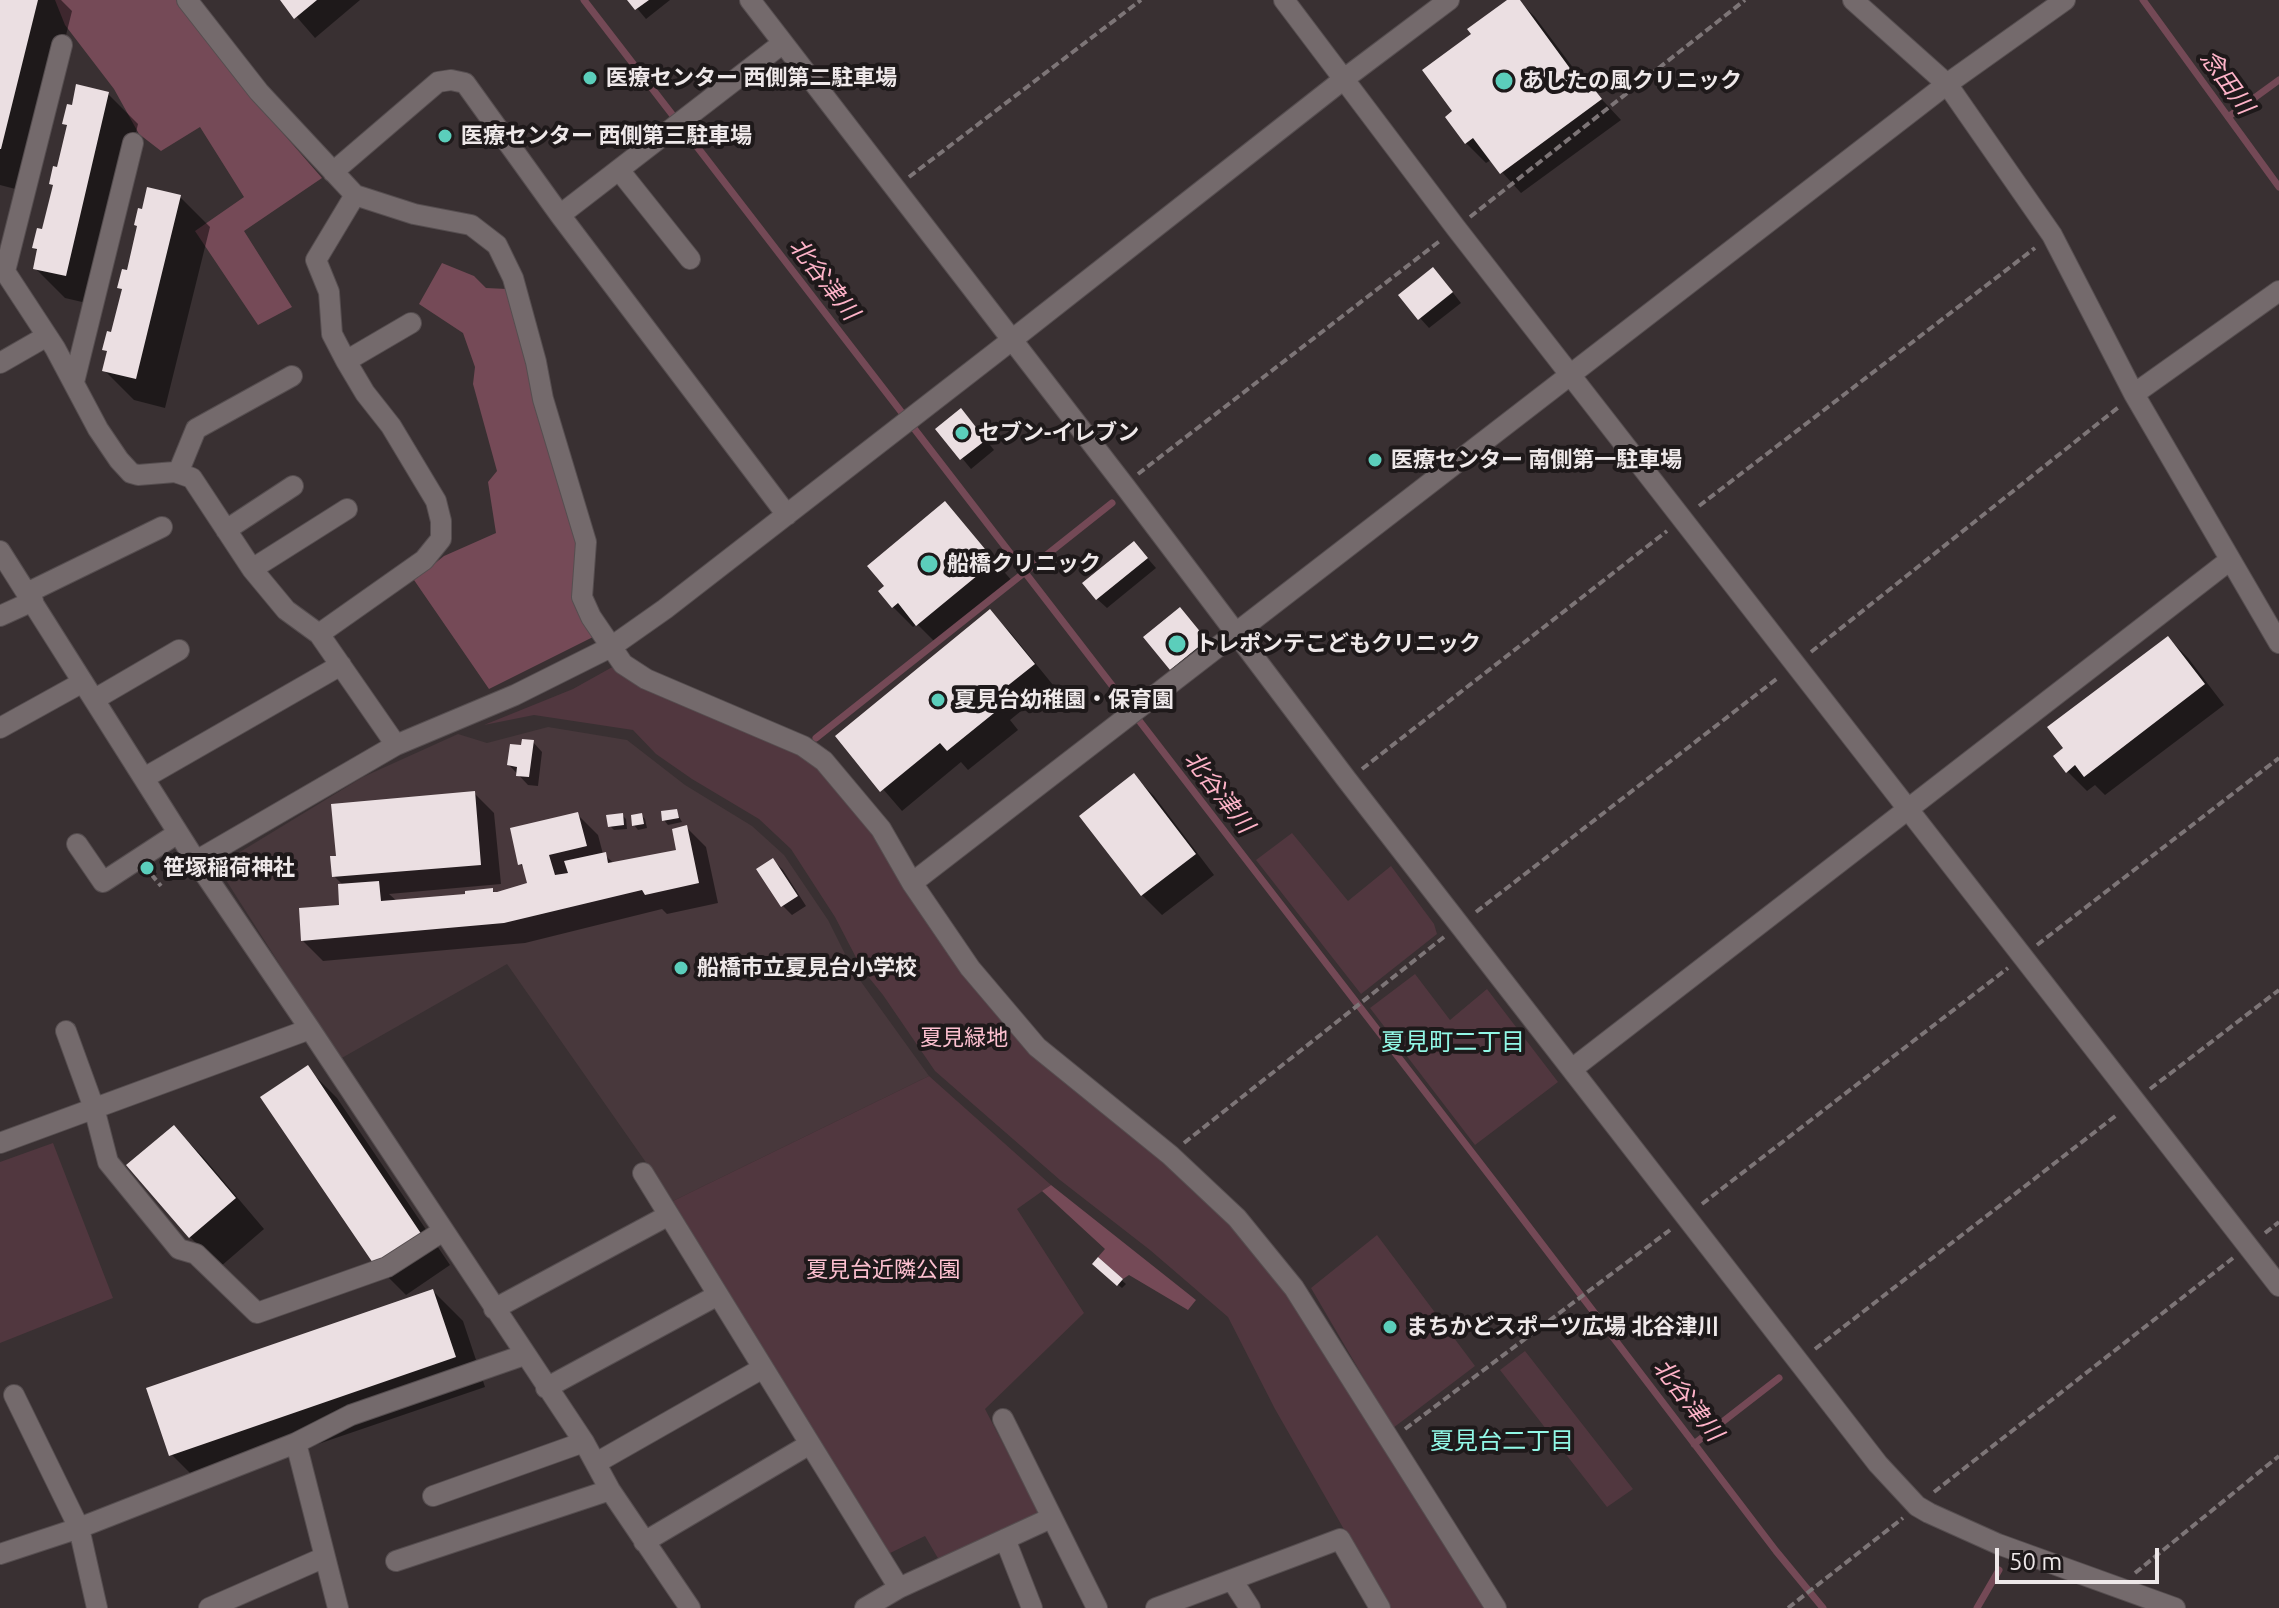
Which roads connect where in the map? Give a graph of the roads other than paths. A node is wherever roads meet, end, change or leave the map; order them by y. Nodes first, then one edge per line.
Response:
1 (187, 0) edge
2 (1284, 0) edge
3 (1449, 0) edge
4 (1853, 0) edge
5 (2065, 0) edge
6 (757, 3) edge
7 (783, 43) junction
8 (62, 45) dead end
9 (1344, 79) junction
10 (1947, 84) junction
11 (133, 143) dead end
12 (619, 170) junction
13 (333, 172) junction
14 (355, 195) junction
15 (560, 215) junction
16 (690, 259) dead end
17 (2, 267) edge
18 (2279, 291) edge
19 (411, 323) dead end
20 (47, 336) junction
21 (1011, 341) junction
22 (346, 361) junction
23 (0, 363) edge
24 (1569, 374) junction
25 (292, 376) dead end
26 (74, 382) junction
27 (2134, 394) junction
28 (178, 473) junction
29 (293, 486) dead end
30 (347, 509) dead end
31 (787, 515) junction
32 (162, 527) dead end
33 (226, 530) junction
34 (0, 551) edge
35 (2230, 560) junction
36 (252, 569) junction
37 (30, 597) junction
38 (0, 616) edge
39 (1236, 633) junction
40 (319, 634) junction
41 (2279, 643) edge
42 (611, 647) junction
43 (179, 650) dead end
44 (341, 665) junction
45 (89, 690) junction
46 (0, 728) edge
47 (396, 745) junction
48 (144, 778) junction
49 (1907, 808) junction
50 (178, 833) junction
51 (77, 844) dead end
52 (196, 861) junction
53 (912, 883) junction
54 (310, 1029) junction
55 (66, 1031) dead end
56 (1572, 1069) junction
57 (94, 1108) junction
58 (0, 1143) edge
59 (643, 1173) dead end
60 (669, 1215) junction
61 (443, 1231) junction
62 (2279, 1286) edge
63 (718, 1295) junction
64 (494, 1309) junction
65 (524, 1355) junction
66 (763, 1368) junction
67 (546, 1388) junction
68 (14, 1395) dead end
69 (1003, 1419) dead end
70 (584, 1442) junction
71 (296, 1443) junction
72 (810, 1444) junction
73 (596, 1463) junction
74 (610, 1490) junction
75 (433, 1496) dead end
76 (1051, 1518) junction
77 (79, 1528) junction
78 (1005, 1539) junction
79 (644, 1542) junction
80 (0, 1554) edge
81 (325, 1557) junction
82 (396, 1561) dead end
83 (1232, 1580) junction
84 (899, 1588) junction
85 (97, 1608) edge
86 (209, 1608) edge
87 (338, 1608) edge
88 (690, 1608) edge
89 (865, 1608) edge
90 (1031, 1608) edge
91 (1097, 1608) edge
92 (1156, 1608) edge
93 (1250, 1608) edge
94 (1380, 1608) edge
95 (1496, 1608) edge
96 (2175, 1608) edge

1 - 13 street
2 - 9 street
3 - 9 street
4 - 10 street
5 - 10 street
6 - 7 street
7 - 12 street
7 - 21 street
8 - 17 street
9 - 21 street
9 - 24 street
10 - 24 street
10 - 27 street
11 - 26 street
12 - 15 street
12 - 16 street
13 - 14 street
13 - 15 street
14 - 22 street
14 - 42 street
15 - 31 street
17 - 20 street
18 - 27 street
19 - 22 street
20 - 23 street
20 - 26 street
21 - 31 street
21 - 39 street
22 - 40 street
24 - 39 street
24 - 49 street
25 - 28 street
26 - 28 street
27 - 35 street
28 - 33 street
29 - 33 street
30 - 36 street
31 - 42 street
32 - 37 street
33 - 36 street
34 - 37 street
35 - 41 street
35 - 49 street
36 - 40 street
37 - 38 street
37 - 45 street
39 - 53 street
39 - 56 street
40 - 44 street
42 - 47 street
42 - 53 street
43 - 45 street
44 - 47 street
44 - 48 street
45 - 46 street
45 - 48 street
47 - 52 street
48 - 50 street
49 - 56 street
49 - 62 street
50 - 51 street
50 - 52 street
52 - 54 street
53 - 95 street
54 - 57 street
54 - 61 street
55 - 57 street
56 - 96 street
57 - 58 street
57 - 61 street
59 - 60 street
60 - 63 street
60 - 64 street
61 - 64 street
63 - 66 street
63 - 67 street
64 - 65 street
65 - 67 street
65 - 71 street
66 - 72 street
66 - 73 street
67 - 70 street
68 - 77 street
69 - 76 street
70 - 73 street
70 - 75 street
71 - 77 street
71 - 81 street
72 - 79 street
72 - 84 street
73 - 74 street
74 - 79 street
74 - 82 street
76 - 78 street
76 - 91 street
77 - 80 street
77 - 85 street
78 - 84 street
78 - 90 street
79 - 88 street
81 - 86 street
81 - 87 street
83 - 92 street
83 - 93 street
83 - 94 street
84 - 89 street

